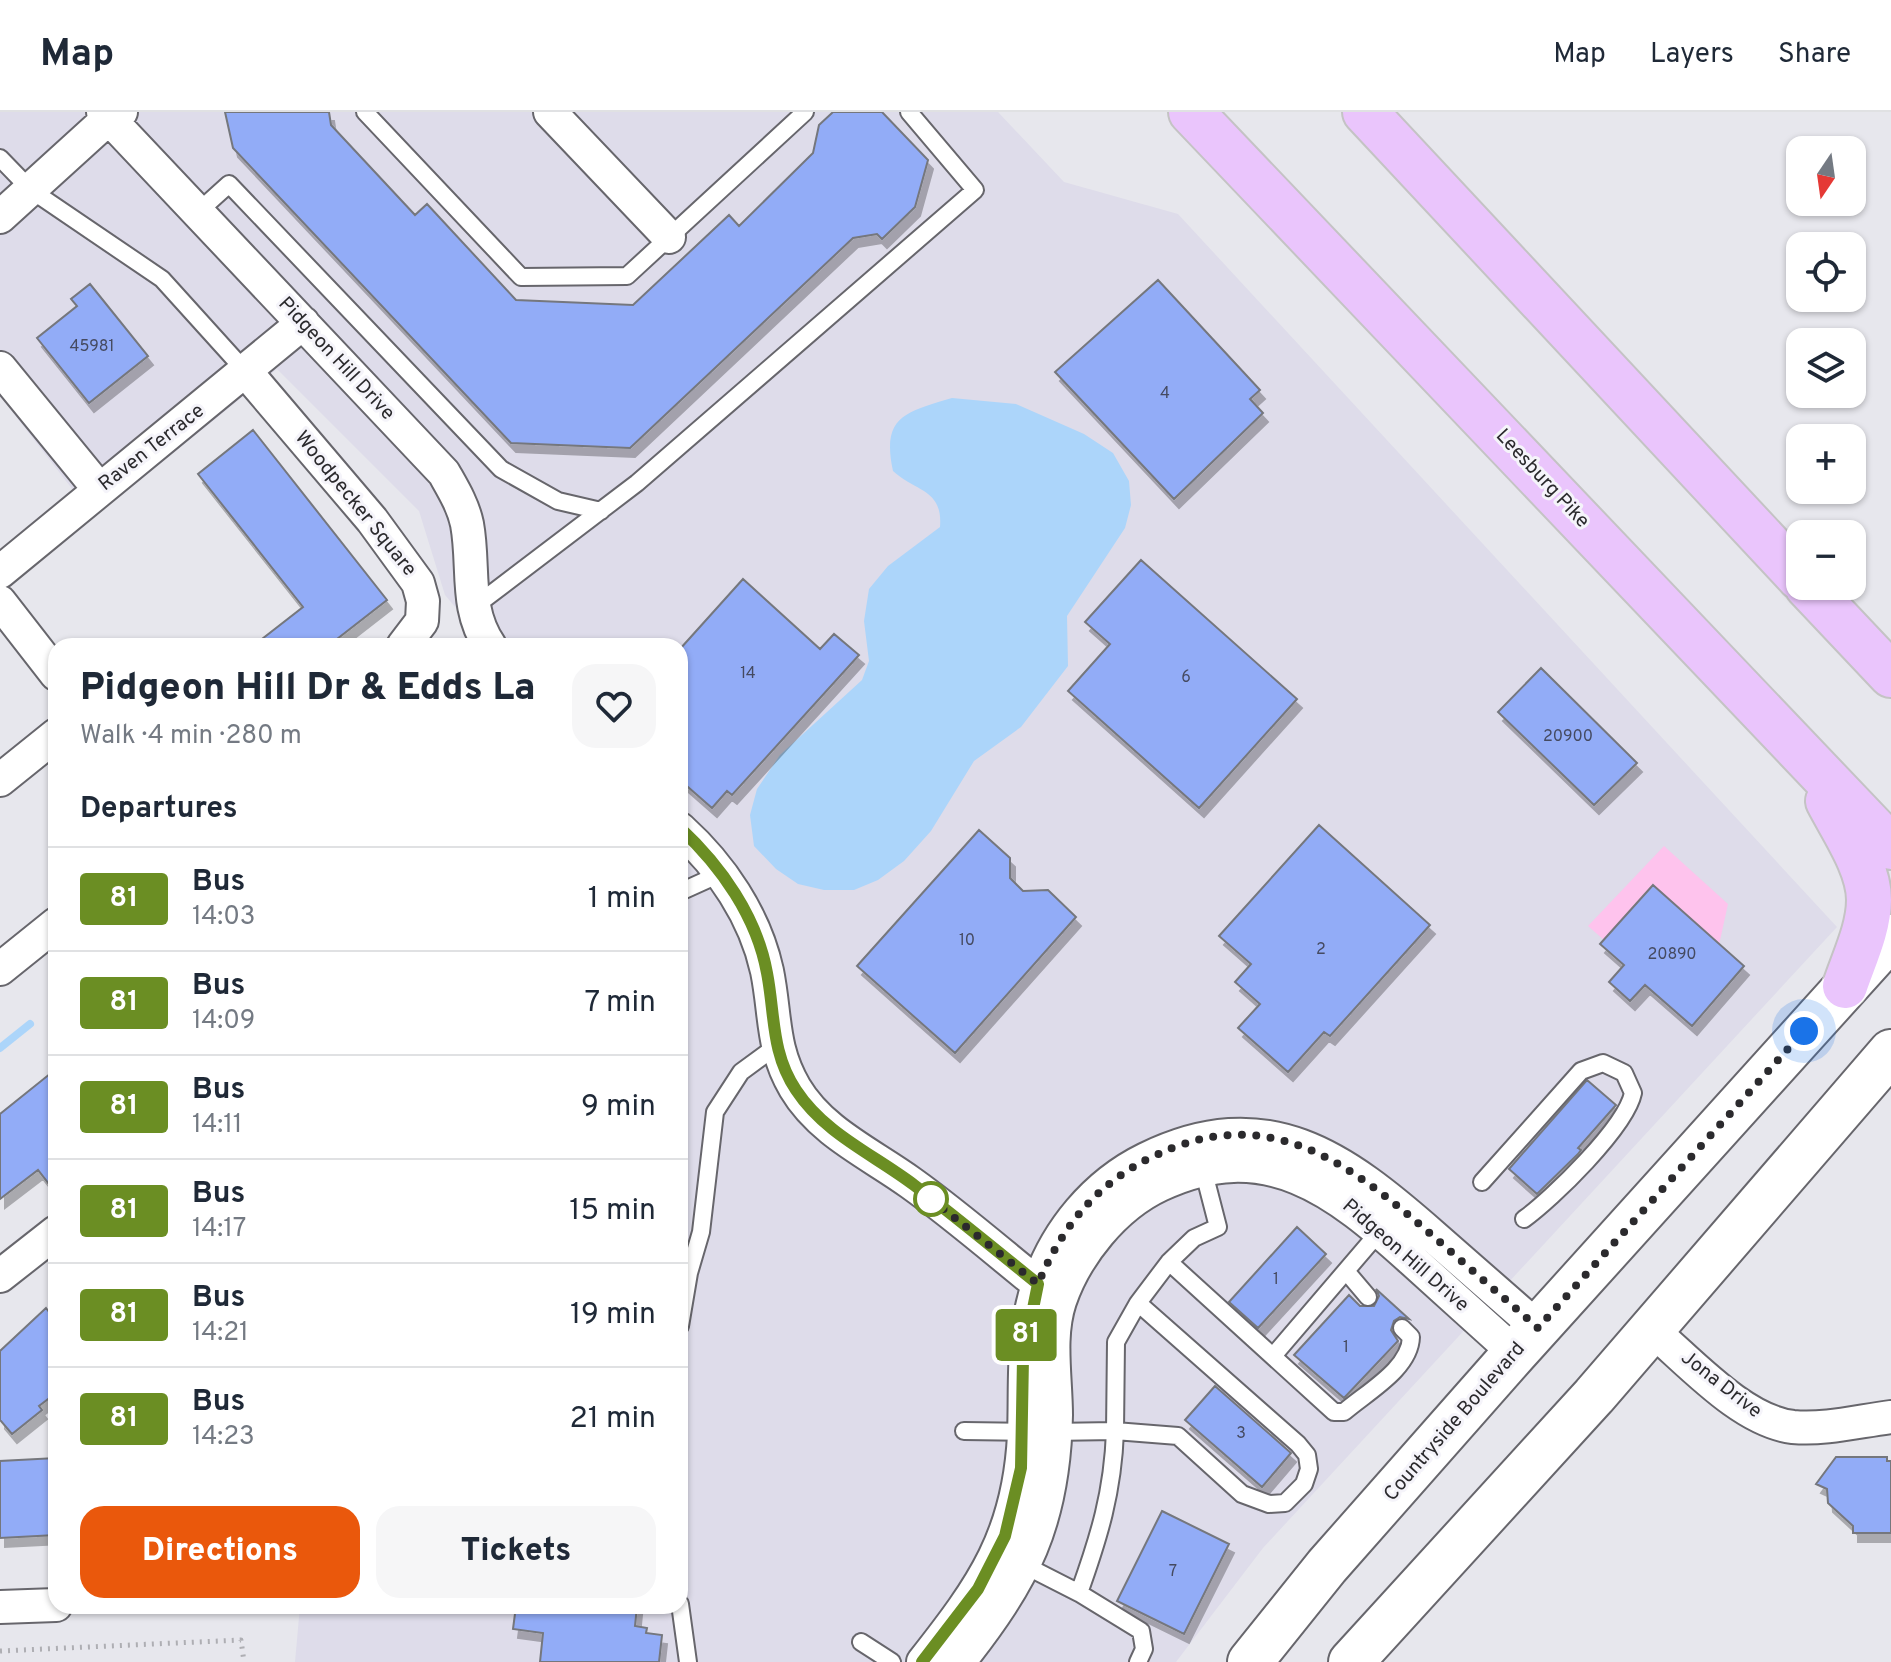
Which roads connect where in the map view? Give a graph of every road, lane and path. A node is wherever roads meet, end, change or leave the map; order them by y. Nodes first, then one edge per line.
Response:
1 (365, 112) edge
2 (550, 112) edge
3 (805, 112) edge
4 (909, 112) edge
5 (1191, 112) edge
6 (1365, 112) edge
7 (111, 114) edge
8 (0, 158) edge
9 (31, 190) junction
10 (198, 212) junction
11 (0, 217) edge
12 (669, 237) junction
13 (303, 323) junction
14 (0, 368) edge
15 (247, 373) junction
16 (99, 489) junction
17 (601, 511) junction
18 (1786, 563) edge
19 (0, 572) edge
20 (1820, 600) edge
21 (0, 602) edge
22 (473, 608) junction
23 (409, 638) edge
24 (484, 638) edge
25 (48, 664) edge
26 (1891, 675) edge
27 (48, 741) edge
28 (1804, 756) junction
29 (0, 780) edge
30 (688, 837) edge
31 (1891, 847) edge
32 (722, 873) junction
33 (688, 888) edge
34 (48, 930) edge
35 (1891, 937) edge
36 (0, 969) edge
37 (1845, 986) junction
38 (775, 1047) junction
39 (1891, 1052) edge
40 (1203, 1169) junction
41 (1482, 1182) dead end
42 (1524, 1219) dead end
43 (1380, 1231) junction
44 (48, 1238) edge
45 (1169, 1262) junction
46 (1346, 1271) junction
47 (0, 1276) edge
48 (688, 1279) edge
49 (1049, 1293) junction
50 (1368, 1297) dead end
51 (1138, 1303) junction
52 (1402, 1328) dead end
53 (1652, 1330) junction
54 (1526, 1340) junction
55 (1273, 1356) junction
56 (1891, 1417) edge
57 (964, 1431) dead end
58 (1115, 1431) junction
59 (1040, 1432) junction
60 (1026, 1566) junction
61 (1079, 1593) junction
62 (48, 1605) edge
63 (0, 1607) edge
64 (681, 1614) edge
65 (861, 1642) dead end
66 (0, 1651) edge
67 (244, 1662) edge
68 (688, 1662) edge
69 (892, 1662) edge
70 (923, 1662) edge
71 (959, 1662) edge
72 (1138, 1662) edge
73 (1250, 1662) edge
74 (1351, 1662) edge

1 - 12 lane
2 - 12 street
3 - 12 lane
4 - 17 lane
5 - 28 highway, Leesburg Pike
6 - 18 highway
7 - 9 street
7 - 10 street, Pidgeon Hill Drive
8 - 9 lane
9 - 11 street
9 - 15 lane
10 - 13 street, Pidgeon Hill Drive
10 - 17 lane
13 - 15 street, Raven Terrace
13 - 22 street, Pidgeon Hill Drive
14 - 16 street
15 - 16 street, Raven Terrace
15 - 23 street, Woodpecker Square
16 - 19 street, Raven Terrace
17 - 22 lane
20 - 26 highway
21 - 25 street
22 - 24 street, Pidgeon Hill Drive
27 - 29 street
28 - 31 highway, Leesburg Pike
28 - 37 highway
30 - 32 street
32 - 33 lane
32 - 38 street
34 - 36 street
35 - 37 street, Countryside Boulevard
37 - 54 street, Countryside Boulevard
38 - 48 lane
38 - 49 street
39 - 53 street
40 - 43 street, Pidgeon Hill Drive
40 - 45 lane
40 - 49 street, Pidgeon Hill Drive
41 - 42 lane
43 - 46 lane
43 - 54 street, Pidgeon Hill Drive
44 - 47 street
45 - 51 lane
45 - 55 lane
46 - 50 lane
46 - 55 lane
49 - 54 street, Pidgeon Hill Drive
49 - 59 street, Pidgeon Hill Drive
51 - 58 lane
51 - 58 lane
52 - 55 lane
53 - 56 street, Jona Drive
53 - 74 street
54 - 73 street, Countryside Boulevard
57 - 59 lane
58 - 59 lane
58 - 61 lane
59 - 60 street, Pidgeon Hill Drive
59 - 70 street, Pidgeon Hill Drive
60 - 61 lane
60 - 71 street, Pidgeon Hill Drive
61 - 72 lane
62 - 63 street
64 - 68 lane
65 - 69 lane
66 - 67 path

